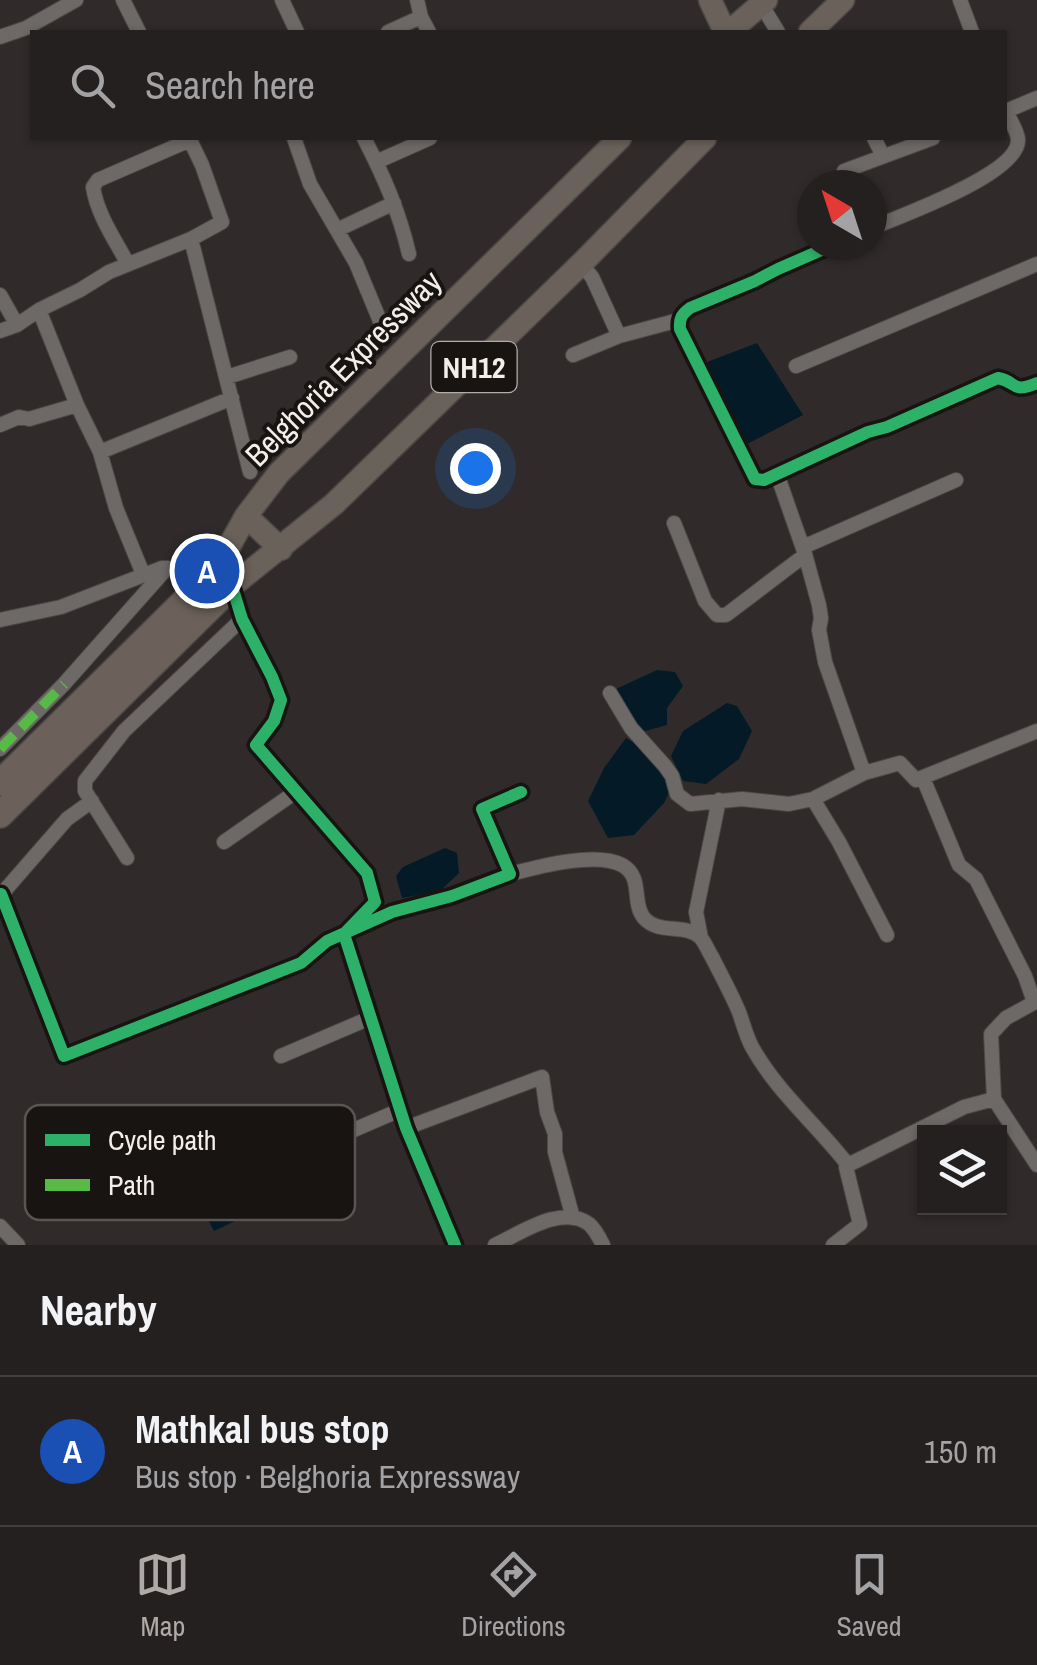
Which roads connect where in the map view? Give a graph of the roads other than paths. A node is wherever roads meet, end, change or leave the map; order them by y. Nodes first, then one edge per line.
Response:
1 (76, 0) edge
2 (122, 0) edge
3 (282, 0) edge
4 (417, 0) edge
5 (710, 0) edge
6 (960, 0) edge
7 (764, 2) edge
8 (842, 2) edge
9 (421, 16) junction
10 (138, 30) edge
11 (297, 30) edge
12 (392, 30) edge
13 (429, 30) edge
14 (726, 30) edge
15 (729, 30) edge
16 (777, 30) edge
17 (812, 30) edge
18 (971, 30) edge
19 (0, 38) edge
20 (1037, 98) edge
21 (1007, 109) edge
22 (1007, 114) edge
23 (188, 140) edge
24 (190, 140) edge
25 (295, 140) edge
26 (365, 140) edge
27 (426, 140) edge
28 (618, 140) edge
29 (703, 140) edge
30 (875, 140) edge
31 (927, 140) edge
32 (882, 156) junction
33 (376, 162) junction
34 (847, 170) edge
35 (394, 203) junction
36 (887, 222) edge
37 (336, 230) junction
38 (191, 239) junction
39 (409, 254) dead end
40 (801, 260) edge
41 (128, 264) junction
42 (580, 264) junction
43 (1037, 264) edge
44 (0, 295) edge
45 (40, 310) junction
46 (679, 320) junction
47 (17, 325) junction
48 (0, 331) edge
49 (385, 333) dead end
50 (619, 336) junction
51 (573, 355) dead end
52 (290, 357) dead end
53 (796, 366) dead end
54 (227, 377) junction
55 (1037, 383) edge
56 (232, 398) junction
57 (77, 404) junction
58 (0, 425) edge
59 (100, 452) junction
60 (250, 472) dead end
61 (777, 474) junction
62 (956, 480) dead end
63 (246, 516) junction
64 (674, 523) dead end
65 (281, 549) junction
66 (804, 551) junction
67 (167, 568) junction
68 (143, 574) junction
69 (224, 578) junction
70 (242, 619) junction
71 (0, 620) edge
72 (610, 692) dead end
73 (1037, 730) edge
74 (0, 749) edge
75 (864, 773) junction
76 (923, 778) junction
77 (0, 783) edge
78 (297, 791) junction
79 (521, 792) dead end
80 (813, 799) junction
81 (718, 800) junction
82 (92, 801) junction
83 (0, 815) edge
84 (224, 842) dead end
85 (127, 858) dead end
86 (510, 874) junction
87 (1, 895) edge
88 (344, 934) junction
89 (887, 935) dead end
90 (702, 938) junction
91 (1036, 1002) edge
92 (370, 1018) junction
93 (280, 1056) dead end
94 (994, 1099) junction
95 (400, 1110) junction
96 (406, 1128) junction
97 (355, 1130) edge
98 (848, 1165) junction
99 (1037, 1165) edge
100 (573, 1218) junction
101 (0, 1226) edge
102 (18, 1245) edge
103 (456, 1245) edge
104 (495, 1245) edge
105 (604, 1245) edge
106 (834, 1245) edge

1 - 19 street
2 - 10 street
3 - 11 street
4 - 9 street
5 - 14 highway
6 - 18 street
7 - 15 highway
7 - 16 street
8 - 17 highway
9 - 12 street
9 - 13 street
20 - 21 street
22 - 36 street
23 - 41 street
24 - 38 street
25 - 37 street
26 - 33 street
27 - 33 street
28 - 63 highway, Belghoria Expressway / NH12
29 - 42 highway, Belghoria Expressway / NH12
30 - 32 street
31 - 32 street
32 - 34 street
33 - 35 street
35 - 37 street
35 - 39 street
37 - 49 street
38 - 41 street
38 - 54 street
40 - 46 street
41 - 45 street
42 - 50 street
42 - 65 highway, Belghoria Expressway / NH12
43 - 53 street
44 - 47 street
45 - 47 street
45 - 57 street
46 - 50 street
46 - 61 street
47 - 48 street
50 - 51 street
52 - 54 street
54 - 56 street
55 - 61 street
56 - 59 street
56 - 60 street
57 - 58 street
57 - 59 street
59 - 68 street
61 - 66 street
62 - 66 street
63 - 65 highway
63 - 69 highway, Belghoria Expressway / NH12
64 - 66 street
65 - 69 highway, Belghoria Expressway / NH12
66 - 75 street
67 - 68 street
67 - 69 street
67 - 74 street
68 - 71 street
69 - 70 street
69 - 77 highway, Belghoria Expressway / NH12
69 - 83 highway, Belghoria Expressway / NH12
70 - 78 street
70 - 82 street
72 - 81 street
73 - 76 street
75 - 76 street
75 - 80 street
76 - 91 street
78 - 84 street
78 - 88 street
79 - 86 street
80 - 81 street
80 - 89 street
81 - 90 street
82 - 85 street
82 - 87 street
86 - 88 street
86 - 90 street
87 - 88 street
88 - 92 street
90 - 98 street
91 - 94 street
92 - 93 street
92 - 95 street
94 - 98 street
94 - 99 street
95 - 96 street
95 - 97 street
96 - 100 street
96 - 103 street
98 - 106 street
100 - 104 street
100 - 105 street
101 - 102 street

